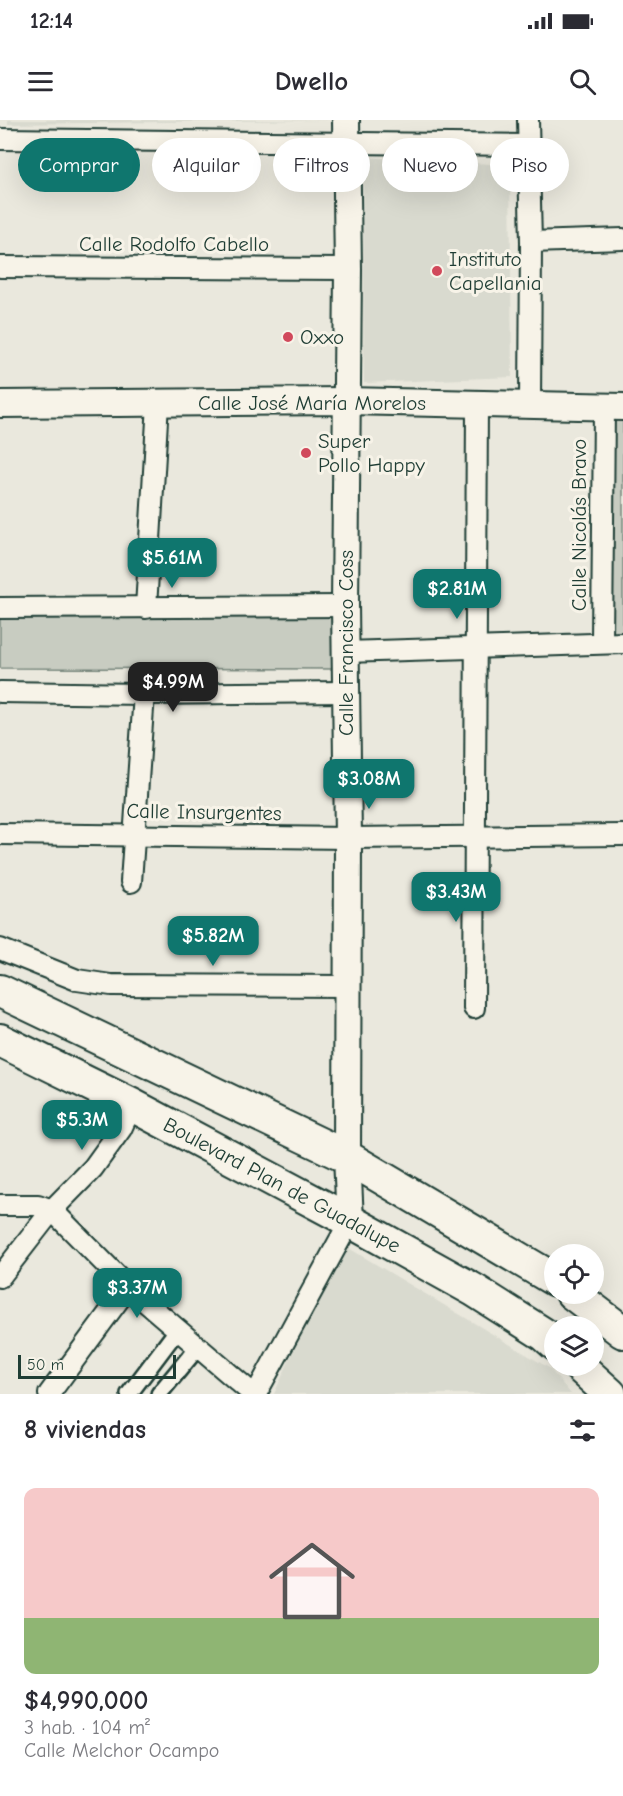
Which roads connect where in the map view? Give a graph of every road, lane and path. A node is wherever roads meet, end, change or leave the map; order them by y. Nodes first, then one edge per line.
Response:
1 (528, 120) edge
2 (346, 132) edge
3 (528, 138) edge
4 (0, 140) edge
5 (490, 142) edge
6 (529, 192) edge
7 (623, 239) edge
8 (531, 242) junction
9 (0, 267) edge
10 (348, 269) junction
11 (347, 401) junction
12 (158, 403) junction
13 (0, 404) edge
14 (477, 404) junction
15 (530, 405) junction
16 (613, 407) edge
17 (345, 606) junction
18 (0, 608) edge
19 (146, 608) junction
20 (602, 642) junction
21 (623, 643) edge
22 (476, 646) junction
23 (346, 652) junction
24 (0, 692) edge
25 (345, 692) junction
26 (144, 694) junction
27 (0, 834) edge
28 (134, 834) junction
29 (623, 835) edge
30 (474, 837) junction
31 (348, 838) junction
32 (131, 882) dead end
33 (0, 949) edge
34 (348, 986) junction
35 (0, 991) edge
36 (474, 1008) dead end
37 (0, 1040) edge
38 (132, 1105) junction
39 (347, 1157) junction
40 (0, 1205) edge
41 (52, 1210) junction
42 (350, 1221) junction
43 (544, 1273) edge
44 (0, 1277) edge
45 (128, 1287) junction
46 (586, 1304) edge
47 (178, 1329) junction
48 (623, 1332) edge
49 (544, 1334) edge
50 (198, 1347) junction
51 (590, 1376) edge
52 (50, 1394) edge
53 (129, 1394) edge
54 (159, 1394) edge
55 (254, 1394) edge
56 (610, 1394) edge

1 - 3 street
2 - 4 street
2 - 5 street
2 - 10 street, Calle Francisco Coss
6 - 8 street
7 - 8 street
8 - 15 street
9 - 10 street, Calle Rodolfo Cabello
10 - 11 street, Calle Francisco Coss
11 - 12 street, Calle José María Morelos
11 - 14 street, Calle José María Morelos
11 - 17 street, Calle Francisco Coss
12 - 13 street, Calle José María Morelos
12 - 19 street
14 - 15 street, Calle José María Morelos
14 - 22 street
15 - 16 street, Calle José María Morelos
16 - 20 street, Calle Nicolás Bravo
17 - 19 street
17 - 23 street, Calle Francisco Coss
18 - 19 street
20 - 21 street
20 - 22 street
22 - 23 street
22 - 30 street
23 - 25 street, Calle Francisco Coss
24 - 26 street
25 - 26 street
25 - 31 street, Calle Francisco Coss
26 - 28 street
27 - 28 street, Calle Insurgentes
28 - 31 street, Calle Insurgentes
28 - 32 street
29 - 30 street, Calle Insurgentes
30 - 31 street, Calle Insurgentes
30 - 36 street
31 - 34 street, Calle Francisco Coss
33 - 34 street
34 - 39 street, Calle Francisco Coss
35 - 39 main road
37 - 38 main road, Boulevard Plan de Guadalupe
38 - 41 street
38 - 42 main road, Boulevard Plan de Guadalupe
39 - 42 street, Calle Francisco Coss
39 - 43 main road
40 - 41 street
41 - 44 street
41 - 45 street
42 - 49 main road, Boulevard Plan de Guadalupe
42 - 55 street
45 - 47 street
45 - 52 street
46 - 48 main road
47 - 50 street
47 - 53 street
50 - 54 street
50 - 55 street
51 - 56 main road

